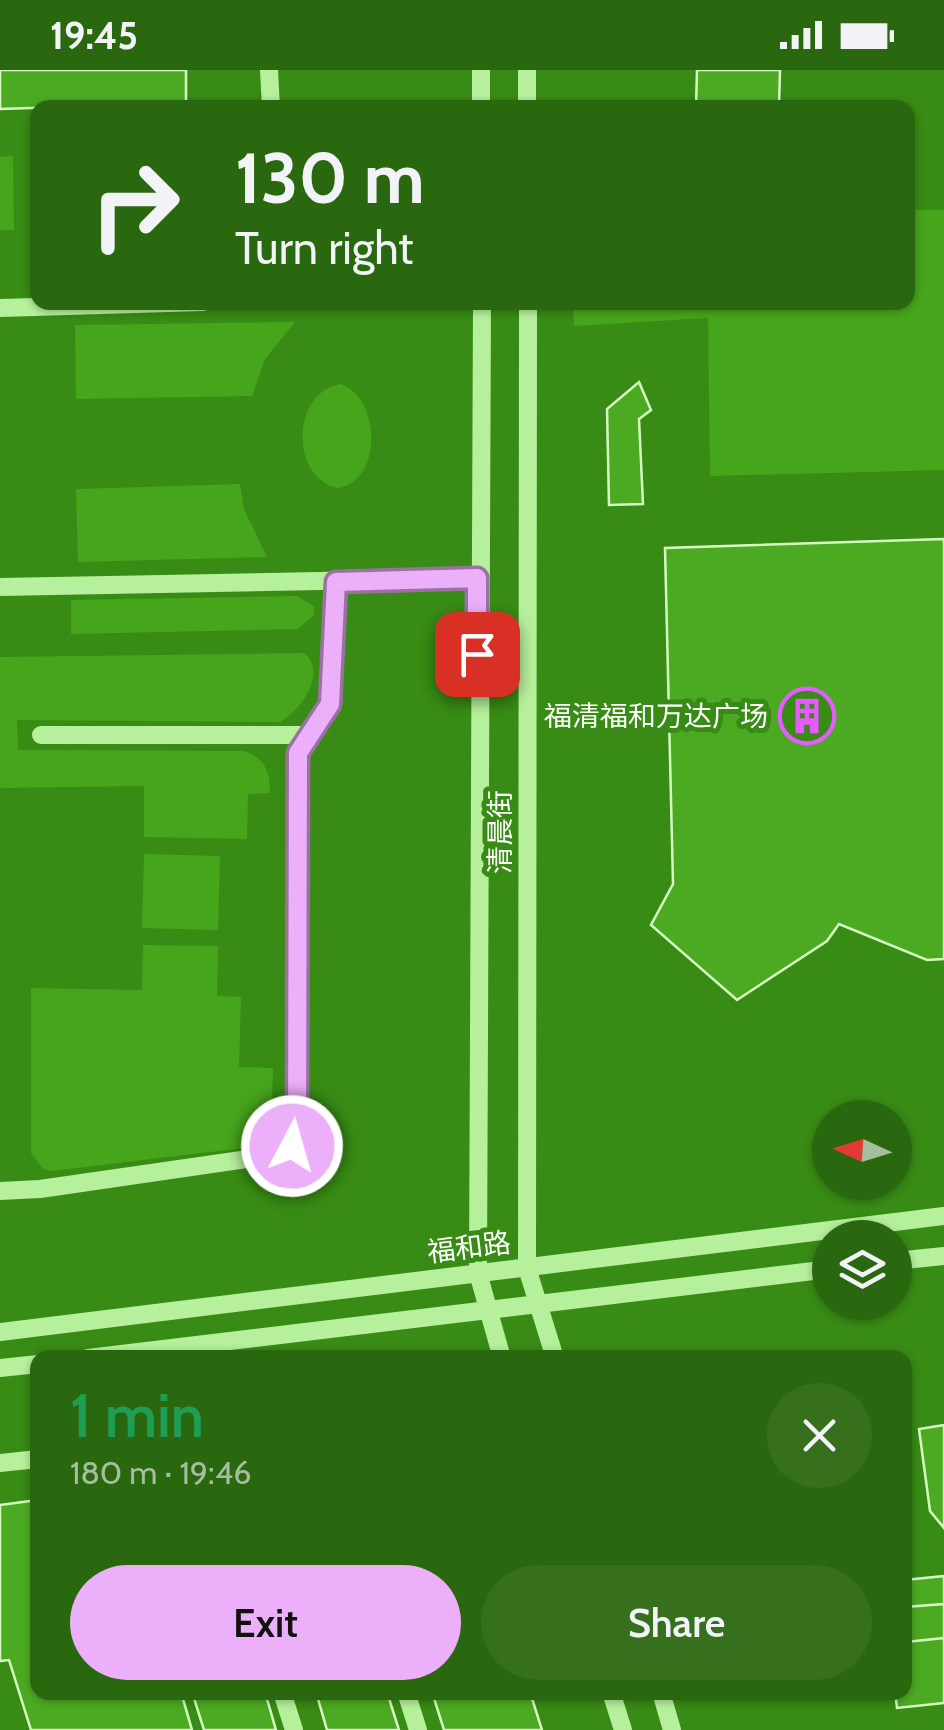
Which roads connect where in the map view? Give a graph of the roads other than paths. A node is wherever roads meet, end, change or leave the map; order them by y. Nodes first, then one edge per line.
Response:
1 (269, 70) edge
2 (481, 70) edge
3 (527, 70) edge
4 (271, 100) edge
5 (481, 100) edge
6 (527, 100) edge
7 (30, 307) edge
8 (0, 308) edge
9 (482, 310) edge
10 (528, 310) edge
11 (477, 578) junction
12 (336, 582) junction
13 (0, 587) edge
14 (306, 734) junction
15 (41, 735) dead end
16 (0, 1190) edge
17 (944, 1216) edge
18 (944, 1256) edge
19 (912, 1259) edge
20 (527, 1268) junction
21 (812, 1271) edge
22 (478, 1273) junction
23 (538, 1303) junction
24 (486, 1309) junction
25 (0, 1332) edge
26 (153, 1350) edge
27 (499, 1350) edge
28 (553, 1350) edge
29 (30, 1365) edge
30 (0, 1368) edge
31 (30, 1461) edge
32 (0, 1463) edge
33 (285, 1700) edge
34 (409, 1700) edge
35 (614, 1700) edge
36 (663, 1700) edge
37 (294, 1730) edge
38 (418, 1730) edge
39 (623, 1730) edge
40 (672, 1730) edge

1 - 4 street
2 - 5 street
3 - 6 street
7 - 8 street
9 - 11 street, 清晨街
10 - 20 street, 清晨街
11 - 12 street
11 - 22 street, 清晨街
12 - 13 street
12 - 14 street
14 - 15 street
14 - 16 street
17 - 20 street, 福和路
18 - 19 street
20 - 22 street, 福和路
20 - 23 street, 清晨街
21 - 23 street
22 - 24 street, 清晨街
22 - 25 street, 福和路
23 - 24 street
23 - 28 street, 清晨街
24 - 26 street
24 - 27 street, 清晨街
29 - 30 street
31 - 32 street
33 - 37 street
34 - 38 street
35 - 39 street
36 - 40 street

